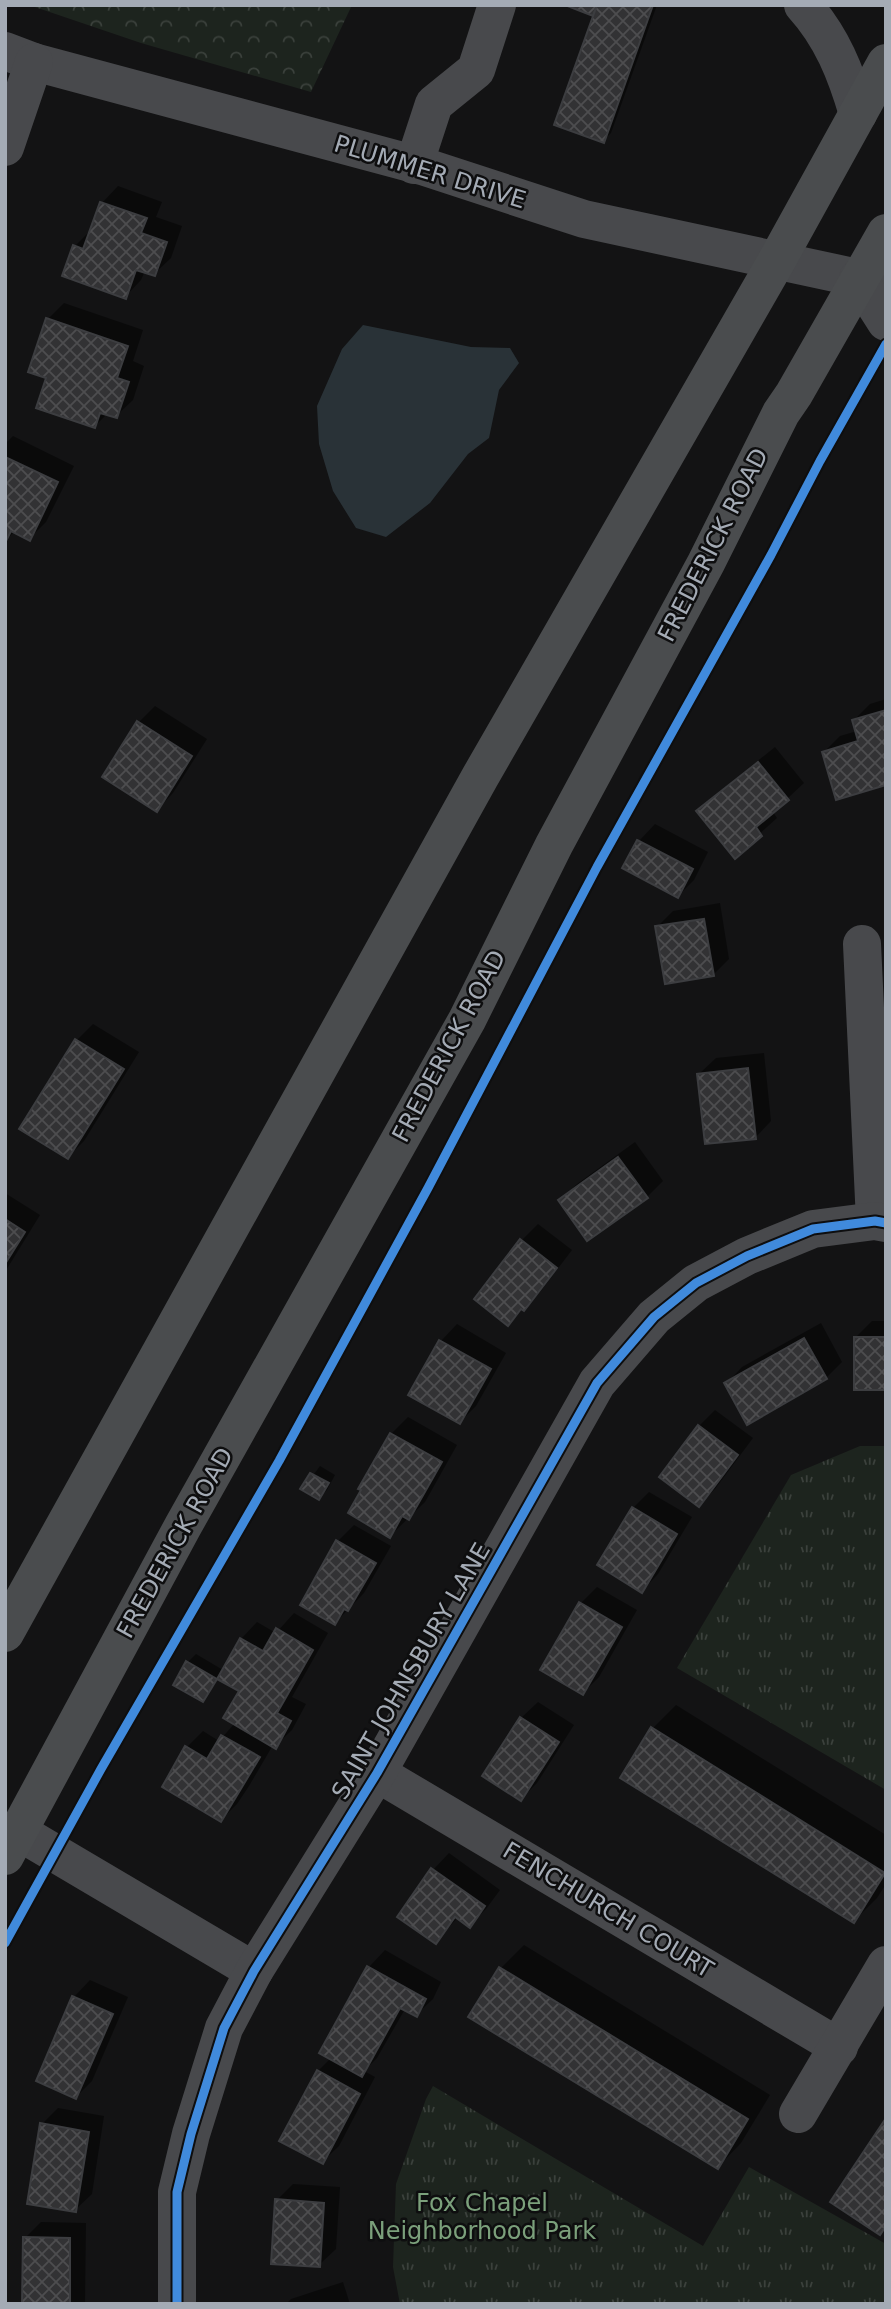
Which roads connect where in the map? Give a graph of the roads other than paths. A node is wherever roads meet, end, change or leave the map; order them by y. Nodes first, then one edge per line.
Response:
1 (497, 5) edge
2 (803, 5) edge
3 (20, 57) edge
4 (886, 63) edge
5 (858, 114) junction
6 (5, 147) edge
7 (414, 165) junction
8 (886, 233) edge
9 (776, 262) junction
10 (872, 277) edge
11 (886, 322) edge
12 (862, 944) dead end
13 (880, 1222) edge
14 (5, 1633) edge
15 (377, 1773) junction
16 (12, 1844) edge
17 (886, 1965) edge
18 (254, 1970) junction
19 (839, 2047) junction
20 (798, 2114) dead end
21 (177, 2304) edge

1 - 7 street
2 - 5 street
3 - 6 street
3 - 7 street, PLUMMER DRIVE
4 - 5 main road
5 - 9 main road
7 - 9 street, PLUMMER DRIVE
8 - 10 main road, FREDERICK ROAD
9 - 10 street, PLUMMER DRIVE
9 - 14 main road
10 - 11 street
10 - 16 main road, FREDERICK ROAD
12 - 13 street
13 - 15 street, SAINT JOHNSBURY LANE
15 - 18 street, SAINT JOHNSBURY LANE
15 - 19 street, FENCHURCH COURT
16 - 18 street
17 - 19 street
18 - 21 street, SAINT JOHNSBURY LANE
19 - 20 street

